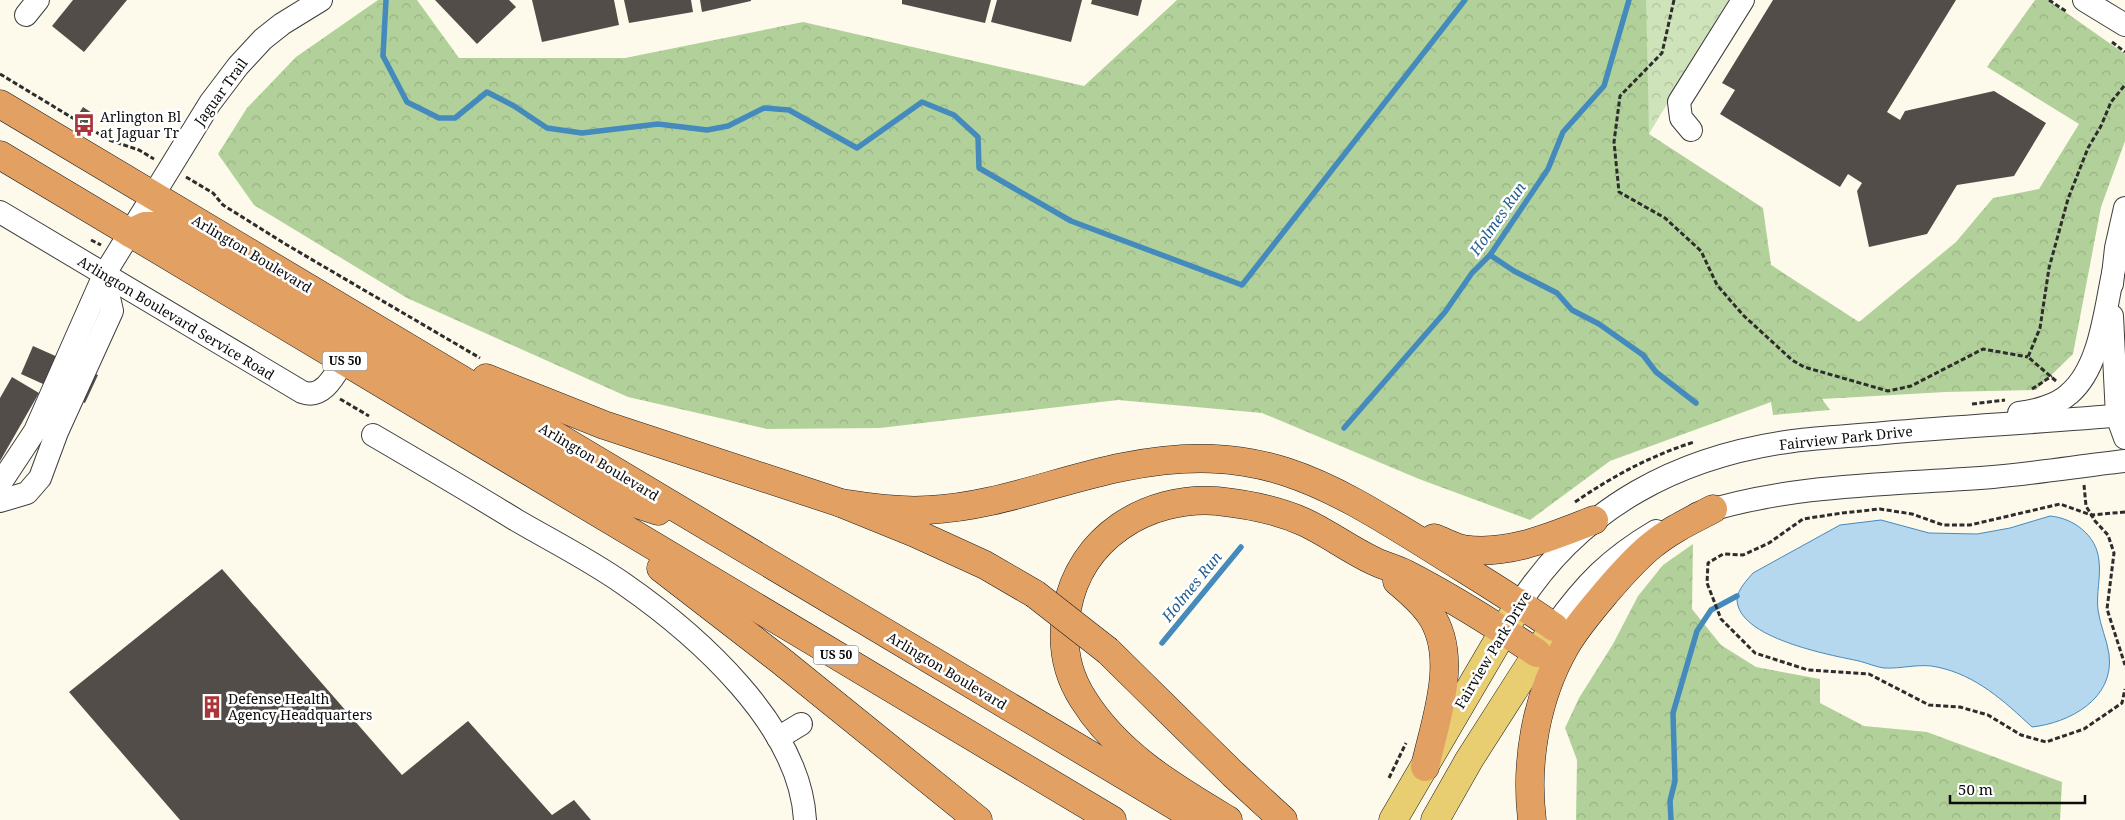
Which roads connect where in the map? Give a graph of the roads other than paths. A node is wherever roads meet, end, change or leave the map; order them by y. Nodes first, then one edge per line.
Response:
1 (1743, 0) edge
2 (2097, 3) edge
3 (307, 4) edge
4 (2125, 25) edge
5 (0, 104) edge
6 (1692, 130) dead end
7 (0, 155) edge
8 (154, 195) junction
9 (2125, 208) edge
10 (0, 212) edge
11 (130, 233) junction
12 (2114, 269) junction
13 (104, 275) junction
14 (362, 320) junction
15 (344, 360) junction
16 (2121, 416) edge
17 (1954, 427) junction
18 (373, 434) dead end
19 (2125, 438) edge
20 (2125, 461) edge
21 (0, 466) edge
22 (0, 484) edge
23 (559, 490) junction
24 (0, 497) edge
25 (0, 501) edge
26 (840, 503) junction
27 (1713, 509) junction
28 (1379, 516) junction
29 (1594, 520) junction
30 (707, 527) junction
31 (1373, 561) junction
32 (1520, 603) junction
33 (1554, 626) junction
34 (1503, 631) junction
35 (1537, 653) junction
36 (801, 724) dead end
37 (778, 738) junction
38 (1425, 767) junction
39 (805, 820) edge
40 (978, 820) edge
41 (1112, 820) edge
42 (1199, 820) edge
43 (1228, 820) edge
44 (1283, 820) edge
45 (1393, 820) edge
46 (1435, 820) edge
47 (1532, 820) edge

1 - 6 street
2 - 4 street
3 - 8 street, Jaguar Trail
5 - 8 highway, Arlington Boulevard
7 - 11 highway, US 50
8 - 11 street, Jaguar Trail
8 - 14 highway, Arlington Boulevard
9 - 12 street
10 - 13 street, Arlington Boulevard Service Road
11 - 13 street, Jaguar Trail
11 - 15 highway, US 50
11 - 30 highway
12 - 16 street
12 - 17 street
13 - 15 street, Arlington Boulevard Service Road
13 - 21 street
13 - 22 street
13 - 24 street
13 - 25 street
14 - 26 highway
14 - 30 highway, Arlington Boulevard
15 - 23 highway, US 50
16 - 17 street, Fairview Park Drive
16 - 19 street
17 - 29 street, Fairview Park Drive
18 - 37 street
20 - 27 street
23 - 40 highway
23 - 41 highway, US 50
26 - 28 highway
26 - 44 highway, bridge
27 - 33 street
27 - 47 highway
28 - 29 highway
28 - 32 highway
29 - 32 street, Fairview Park Drive
30 - 42 highway, Arlington Boulevard
31 - 34 highway
31 - 38 highway
31 - 43 highway
32 - 33 highway
32 - 34 main road, Fairview Park Drive
33 - 35 main road
34 - 35 highway
34 - 38 main road, Fairview Park Drive
35 - 46 main road
36 - 37 street
37 - 39 street
38 - 45 main road, Fairview Park Drive

